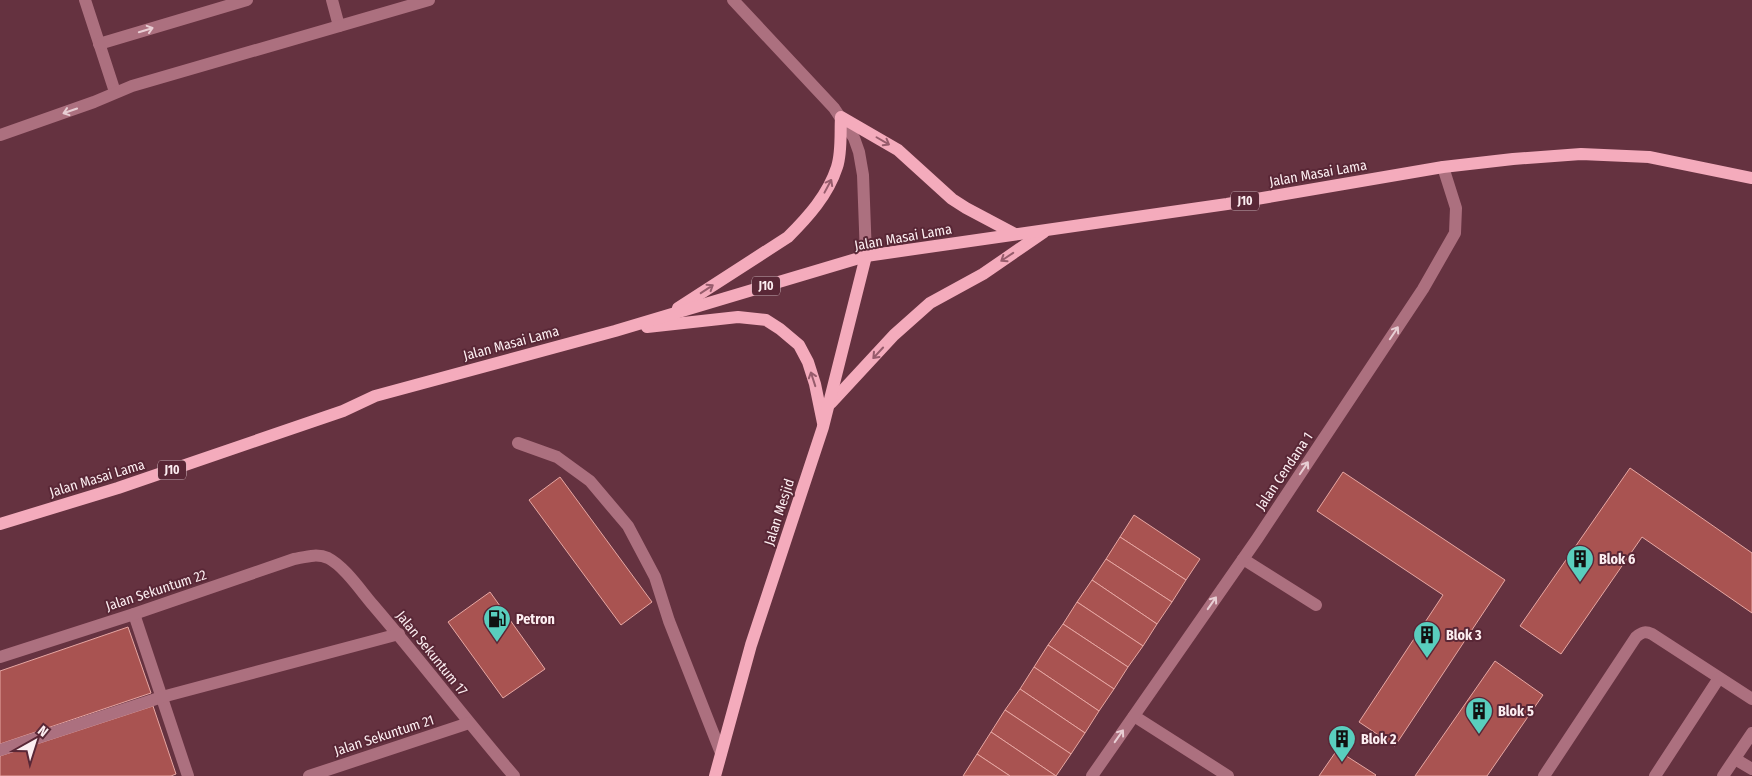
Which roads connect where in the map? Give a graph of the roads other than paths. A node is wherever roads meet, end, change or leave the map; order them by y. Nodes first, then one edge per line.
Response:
1 (85, 0) edge
2 (247, 0) edge
3 (332, 0) edge
4 (429, 0) edge
5 (733, 0) edge
6 (340, 26) junction
7 (99, 44) junction
8 (115, 92) junction
9 (841, 117) junction
10 (0, 135) edge
11 (1443, 167) junction
12 (1752, 178) edge
13 (1047, 230) junction
14 (1015, 234) junction
15 (866, 256) junction
16 (666, 316) junction
17 (615, 331) junction
18 (830, 405) junction
19 (823, 426) junction
20 (518, 443) dead end
21 (0, 524) edge
22 (322, 556) joint
23 (1243, 559) junction
24 (1316, 605) dead end
25 (134, 614) junction
26 (399, 634) junction
27 (0, 657) edge
28 (1720, 678) junction
29 (162, 697) junction
30 (1752, 699) edge
31 (1134, 716) junction
32 (469, 722) junction
33 (1752, 733) edge
34 (0, 750) edge
35 (721, 753) junction
36 (1735, 758) junction
37 (1752, 769) edge
38 (188, 776) edge
39 (309, 776) edge
40 (514, 776) edge
41 (715, 776) edge
42 (1092, 776) edge
43 (1228, 776) edge
44 (1544, 776) edge
45 (1655, 776) edge
46 (1723, 776) edge

1 - 7 street
7 -> 2 street
3 - 6 street
4 - 6 street
5 - 9 street
6 - 8 street
7 - 8 street
8 -> 10 street
9 -> 14 main road
9 - 15 street
16 -> 9 main road
11 - 12 main road, Jalan Masai Lama / J10
11 - 13 main road, Jalan Masai Lama / J10
23 -> 11 street, Jalan Cendana 1
13 - 14 main road, Jalan Masai Lama / J10
13 -> 18 main road
14 - 15 main road, Jalan Masai Lama / J10
15 - 16 main road, Jalan Masai Lama / J10
15 - 18 main road, Jalan Mesjid
16 - 17 main road, Jalan Masai Lama / J10
19 -> 17 main road
17 - 21 main road, Jalan Masai Lama / J10
18 - 19 main road, Jalan Mesjid
19 - 35 main road, Jalan Mesjid
20 - 35 street
22 - 25 street, Jalan Sekuntum 22
22 - 26 street, Jalan Sekuntum 17
23 - 24 street
31 -> 23 street, Jalan Cendana 1
25 - 27 street, Jalan Sekuntum 22
25 - 29 street
26 - 29 street
26 - 32 street, Jalan Sekuntum 17
28 - 30 street
28 - 44 street
28 - 45 street
29 - 34 street
29 - 38 street
42 -> 31 street, Jalan Cendana 1
31 - 43 street
32 - 39 street, Jalan Sekuntum 21
32 - 40 street, Jalan Sekuntum 17
33 - 36 street
35 - 41 main road, Jalan Mesjid
36 - 37 street
36 - 46 street

